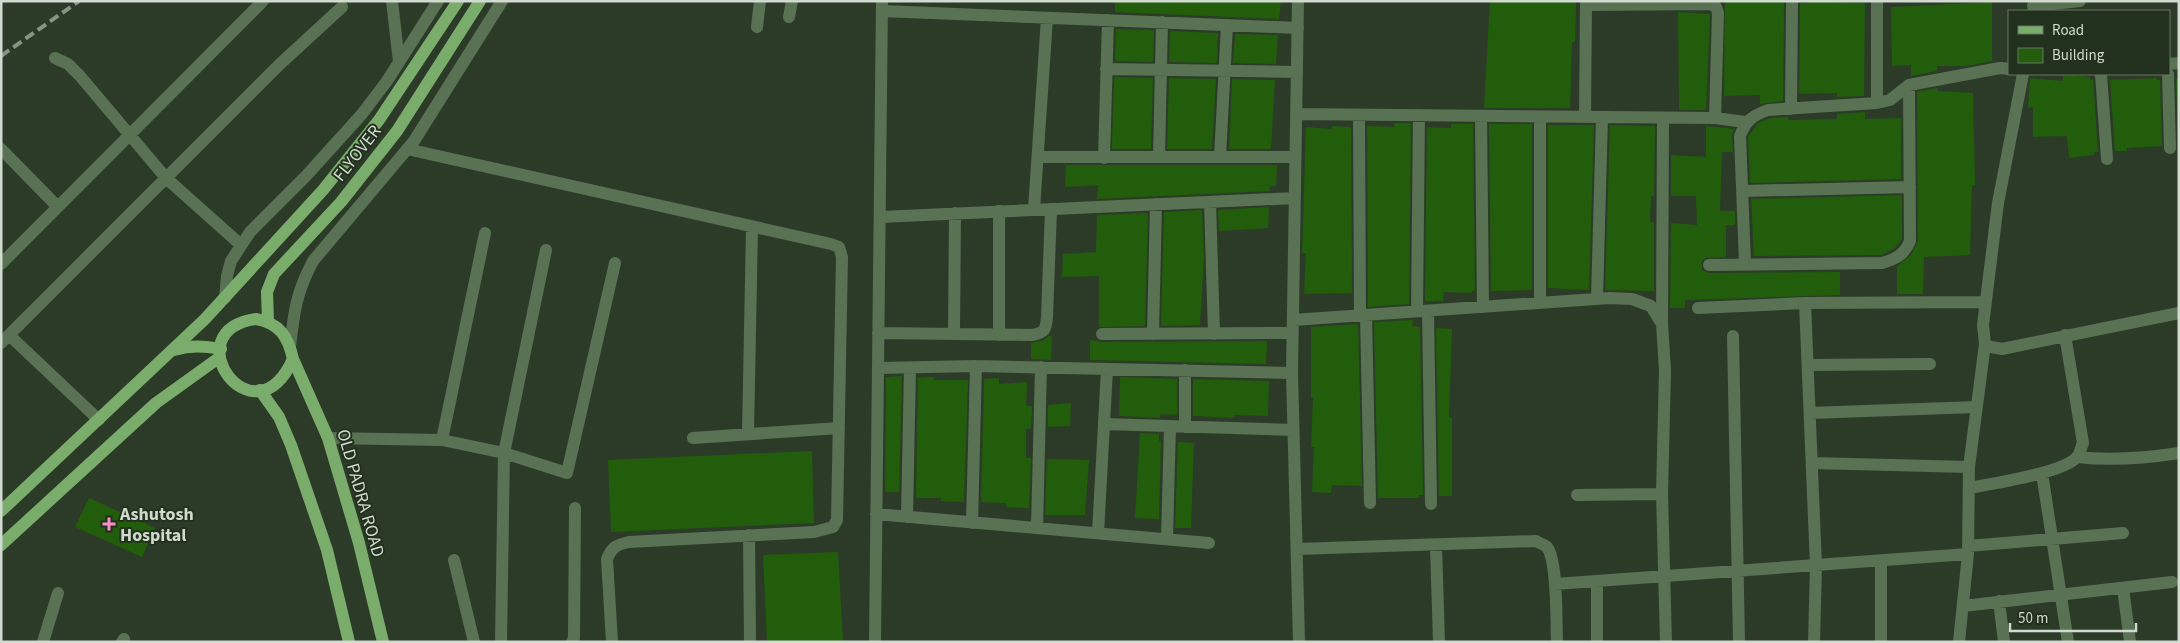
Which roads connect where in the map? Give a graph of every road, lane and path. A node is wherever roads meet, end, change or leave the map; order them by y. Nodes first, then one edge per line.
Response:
1 (263, 1) edge
2 (392, 1) edge
3 (438, 1) edge
4 (458, 1) edge
5 (480, 1) edge
6 (502, 1) edge
7 (760, 1) edge
8 (792, 1) edge
9 (1298, 1) edge
10 (1792, 1) edge
11 (1877, 1) edge
12 (2080, 1) edge
13 (1586, 3) edge
14 (1623, 3) edge
15 (882, 6) edge
16 (2033, 6) edge
17 (342, 7) dead end
18 (789, 17) dead end
19 (1047, 18) junction
20 (1108, 20) junction
21 (1162, 22) junction
22 (1227, 25) junction
23 (757, 27) dead end
24 (1298, 28) junction
25 (55, 58) dead end
26 (399, 62) junction
27 (2008, 69) edge
28 (1106, 70) junction
29 (1161, 70) junction
30 (1224, 71) junction
31 (1297, 72) junction
32 (2023, 75) edge
33 (2101, 75) edge
34 (2168, 75) edge
35 (1909, 85) junction
36 (1877, 102) junction
37 (1791, 109) junction
38 (1296, 114) junction
39 (1359, 115) junction
40 (1419, 115) junction
41 (1481, 116) junction
42 (1540, 117) junction
43 (1585, 117) junction
44 (1602, 118) junction
45 (1662, 118) junction
46 (1715, 118) junction
47 (1745, 122) junction
48 (130, 134) junction
49 (2170, 148) dead end
50 (1, 149) edge
51 (407, 149) junction
52 (1038, 157) junction
53 (1159, 157) junction
54 (1220, 157) junction
55 (1295, 157) junction
56 (1104, 158) junction
57 (2107, 159) dead end
58 (166, 178) junction
59 (1910, 187) junction
60 (1743, 191) junction
61 (1295, 198) junction
62 (1210, 202) junction
63 (1156, 204) junction
64 (58, 206) junction
65 (1051, 209) junction
66 (1034, 210) junction
67 (999, 211) junction
68 (956, 213) junction
69 (880, 217) junction
70 (752, 227) junction
71 (485, 234) dead end
72 (241, 245) junction
73 (546, 250) dead end
74 (615, 263) dead end
75 (1745, 263) junction
76 (1, 264) edge
77 (1709, 264) dead end
78 (225, 298) junction
79 (1597, 299) junction
80 (1985, 302) junction
81 (1540, 303) junction
82 (1805, 303) junction
83 (1483, 307) junction
84 (1698, 308) dead end
85 (1423, 311) junction
86 (2179, 313) edge
87 (1362, 315) junction
88 (1293, 320) junction
89 (268, 321) junction
90 (1662, 324) junction
91 (878, 333) junction
92 (1292, 333) junction
93 (954, 334) junction
94 (1102, 334) dead end
95 (1153, 334) junction
96 (1214, 334) junction
97 (999, 335) junction
98 (2065, 335) junction
99 (1733, 336) dead end
100 (5, 339) edge
101 (1986, 344) junction
102 (172, 351) junction
103 (220, 353) junction
104 (292, 353) junction
105 (1930, 364) dead end
106 (1808, 365) junction
107 (976, 366) junction
108 (1042, 367) junction
109 (878, 368) junction
110 (910, 368) junction
111 (1107, 369) junction
112 (1185, 370) junction
113 (1292, 373) junction
114 (260, 390) junction
115 (1976, 407) junction
116 (1810, 413) junction
117 (99, 420) junction
118 (1104, 424) junction
119 (1170, 426) junction
120 (1185, 427) junction
121 (839, 428) junction
122 (1293, 430) junction
123 (748, 434) junction
124 (328, 438) junction
125 (693, 438) dead end
126 (442, 440) junction
127 (504, 453) junction
128 (2179, 453) edge
129 (2078, 457) junction
130 (1812, 463) junction
131 (1969, 467) junction
132 (2042, 473) junction
133 (1969, 488) junction
134 (1662, 494) junction
135 (1577, 495) dead end
136 (1370, 503) dead end
137 (1431, 504) dead end
138 (576, 508) dead end
139 (1, 511) edge
140 (876, 514) junction
141 (907, 517) junction
142 (972, 523) junction
143 (1037, 528) junction
144 (2124, 533) dead end
145 (1098, 534) junction
146 (749, 535) junction
147 (2050, 539) junction
148 (1168, 540) junction
149 (1209, 543) dead end
150 (1, 545) edge
151 (1436, 546) junction
152 (1296, 549) junction
153 (1968, 550) junction
154 (454, 560) dead end
155 (1881, 561) junction
156 (1816, 566) junction
157 (1737, 571) junction
158 (1665, 576) junction
159 (1597, 582) junction
160 (2172, 582) dead end
161 (1555, 584) junction
162 (2123, 588) junction
163 (58, 593) dead end
164 (2062, 594) junction
165 (1999, 602) junction
166 (1963, 606) junction
167 (43, 642) edge
168 (349, 642) edge
169 (382, 642) edge
170 (474, 642) edge
171 (501, 642) edge
172 (572, 642) edge
173 (612, 642) edge
174 (750, 642) edge
175 (875, 642) edge
176 (1299, 642) edge
177 (1439, 642) edge
178 (1557, 642) edge
179 (1597, 642) edge
180 (1666, 642) edge
181 (1738, 642) edge
182 (1814, 642) edge
183 (1882, 642) edge
184 (1959, 642) edge
185 (2004, 642) edge
186 (2068, 642) edge
187 (2130, 642) edge

1 - 48 street
2 - 26 street
3 - 26 street
4 - 78 main road, FLYOVER
5 - 89 main road, FLYOVER
6 - 51 street
7 - 23 street
8 - 18 street
9 - 24 street
10 - 37 street
11 - 36 street
12 - 16 street
13 - 14 street
13 - 43 street
14 - 46 street
15 - 19 street
15 - 69 street
17 - 58 street
19 - 20 street
19 - 52 street
20 - 21 street
20 - 28 street
21 - 22 street
21 - 29 street
22 - 24 street
22 - 30 street
24 - 31 street
25 - 48 street
26 - 72 street
27 - 35 street
28 - 29 street
28 - 56 street
29 - 30 street
29 - 53 street
30 - 31 street
30 - 54 street
31 - 38 street
32 - 80 street
33 - 57 street
34 - 49 street
35 - 36 street
35 - 59 street
36 - 37 street
37 - 47 street
38 - 39 street
38 - 55 street
39 - 40 street
39 - 87 street
40 - 41 street
40 - 85 street
41 - 42 street
41 - 83 street
42 - 43 street
42 - 81 street
43 - 44 street
44 - 45 street
44 - 79 street
45 - 46 street
45 - 90 street
46 - 47 street
47 - 60 street
48 - 58 street
48 - 64 street
50 - 64 street
51 - 70 street
51 - 104 street
52 - 56 street
52 - 66 street
53 - 54 street
53 - 56 street
54 - 55 street
55 - 61 street
58 - 72 street
58 - 100 street
59 - 60 street
59 - 75 street
60 - 75 street
61 - 62 street
61 - 88 street
62 - 63 street
62 - 96 street
63 - 65 street
63 - 95 street
64 - 76 street
65 - 66 street
65 - 97 street
66 - 67 street
67 - 68 street
67 - 97 street
68 - 69 street
68 - 93 street
69 - 91 street
70 - 121 street
70 - 123 street
71 - 126 street
72 - 78 street
73 - 127 street
74 - 127 street
75 - 77 street
78 - 102 main road, FLYOVER
79 - 81 street
79 - 90 street
80 - 82 street
80 - 101 street
81 - 83 street
82 - 84 street
82 - 106 street
83 - 85 street
85 - 87 street
85 - 137 street
86 - 98 street
87 - 88 street
87 - 136 street
88 - 92 street
89 - 103 main road
89 - 104 main road
90 - 134 street
91 - 93 street
91 - 109 street
92 - 96 street
92 - 113 street
93 - 97 street
94 - 95 street
95 - 96 street
98 - 101 street
98 - 129 street
99 - 157 street
100 - 117 street
101 - 115 street
102 - 103 main road
102 - 117 main road, FLYOVER
103 - 114 main road
103 - 150 main road
104 - 114 main road
104 - 124 main road, OLD PADRA ROAD
105 - 106 street
106 - 116 street
107 - 108 street
107 - 110 street
107 - 142 street
108 - 111 street
108 - 143 street
109 - 110 street
109 - 140 street
110 - 141 street
111 - 112 street
111 - 118 street
112 - 113 street
112 - 120 street
113 - 122 street
114 - 168 main road
115 - 116 street
115 - 131 street
116 - 130 street
117 - 139 main road, FLYOVER
118 - 119 street
118 - 145 street
119 - 120 street
119 - 148 street
120 - 122 street
121 - 123 street
121 - 146 street
122 - 152 street
123 - 125 street
124 - 126 street
124 - 169 main road, OLD PADRA ROAD
126 - 127 street
127 - 171 street
128 - 129 street
129 - 132 street
130 - 131 street
130 - 156 street
131 - 133 street
132 - 133 street
132 - 147 street
133 - 153 street
134 - 135 street
134 - 158 street
138 - 172 street
140 - 141 street
140 - 175 street
141 - 142 street
142 - 143 street
143 - 145 street
144 - 147 street
145 - 148 street
146 - 173 street
146 - 174 street
147 - 153 street
147 - 164 street
148 - 149 street
151 - 152 street
151 - 161 street
151 - 177 street
152 - 176 street
153 - 155 street
153 - 166 street
154 - 170 street
155 - 156 street
155 - 183 street
156 - 157 street
156 - 182 street
157 - 158 street
157 - 181 street
158 - 159 street
158 - 180 street
159 - 161 street
159 - 179 street
160 - 162 street
161 - 178 street
162 - 164 street
162 - 187 street
163 - 167 street
164 - 165 street
164 - 186 street
165 - 166 street
165 - 185 street
166 - 184 street

